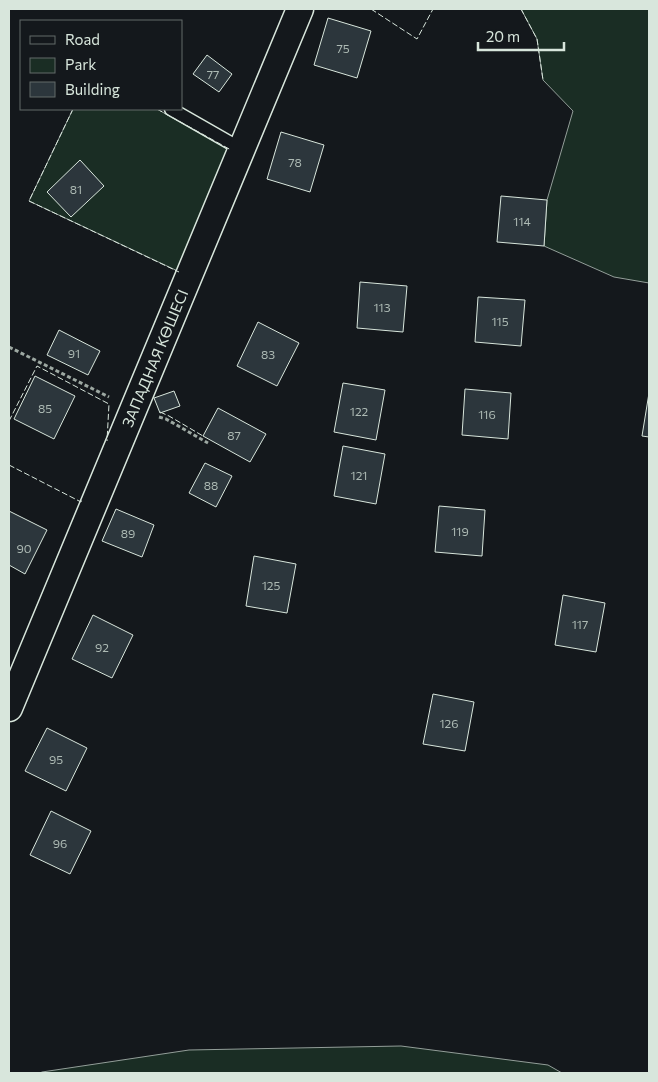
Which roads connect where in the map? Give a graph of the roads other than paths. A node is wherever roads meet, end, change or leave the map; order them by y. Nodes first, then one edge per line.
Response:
1 (300, 9) edge
2 (173, 110) edge
3 (241, 149) junction
4 (9, 708) edge

1 - 3 street, ЗАПАДНАЯ КӨШЕСІ
2 - 3 lane
3 - 4 street, ЗАПАДНАЯ КӨШЕСІ

